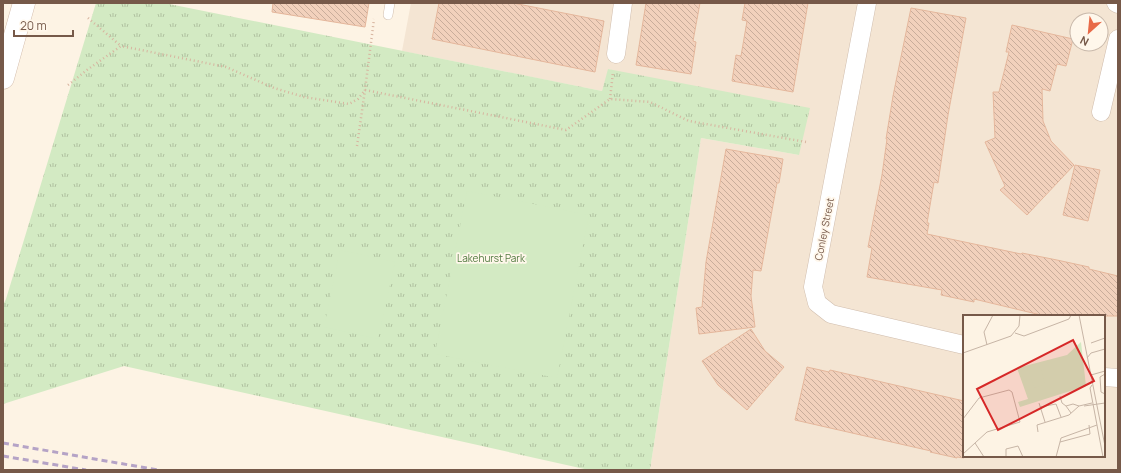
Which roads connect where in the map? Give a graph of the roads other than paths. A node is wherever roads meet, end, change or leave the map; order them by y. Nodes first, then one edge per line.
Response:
1 (24, 3) edge
2 (390, 3) edge
3 (620, 3) edge
4 (867, 3) edge
5 (388, 15) dead end
6 (1118, 39) edge
7 (616, 54) road end
8 (4, 71) edge
9 (1101, 112) dead end
10 (963, 345) edge
11 (1105, 377) edge
12 (1118, 378) edge

1 - 8 main road
2 - 5 lane
3 - 7 street
4 - 10 street, Conley Street
6 - 9 street
11 - 12 street

